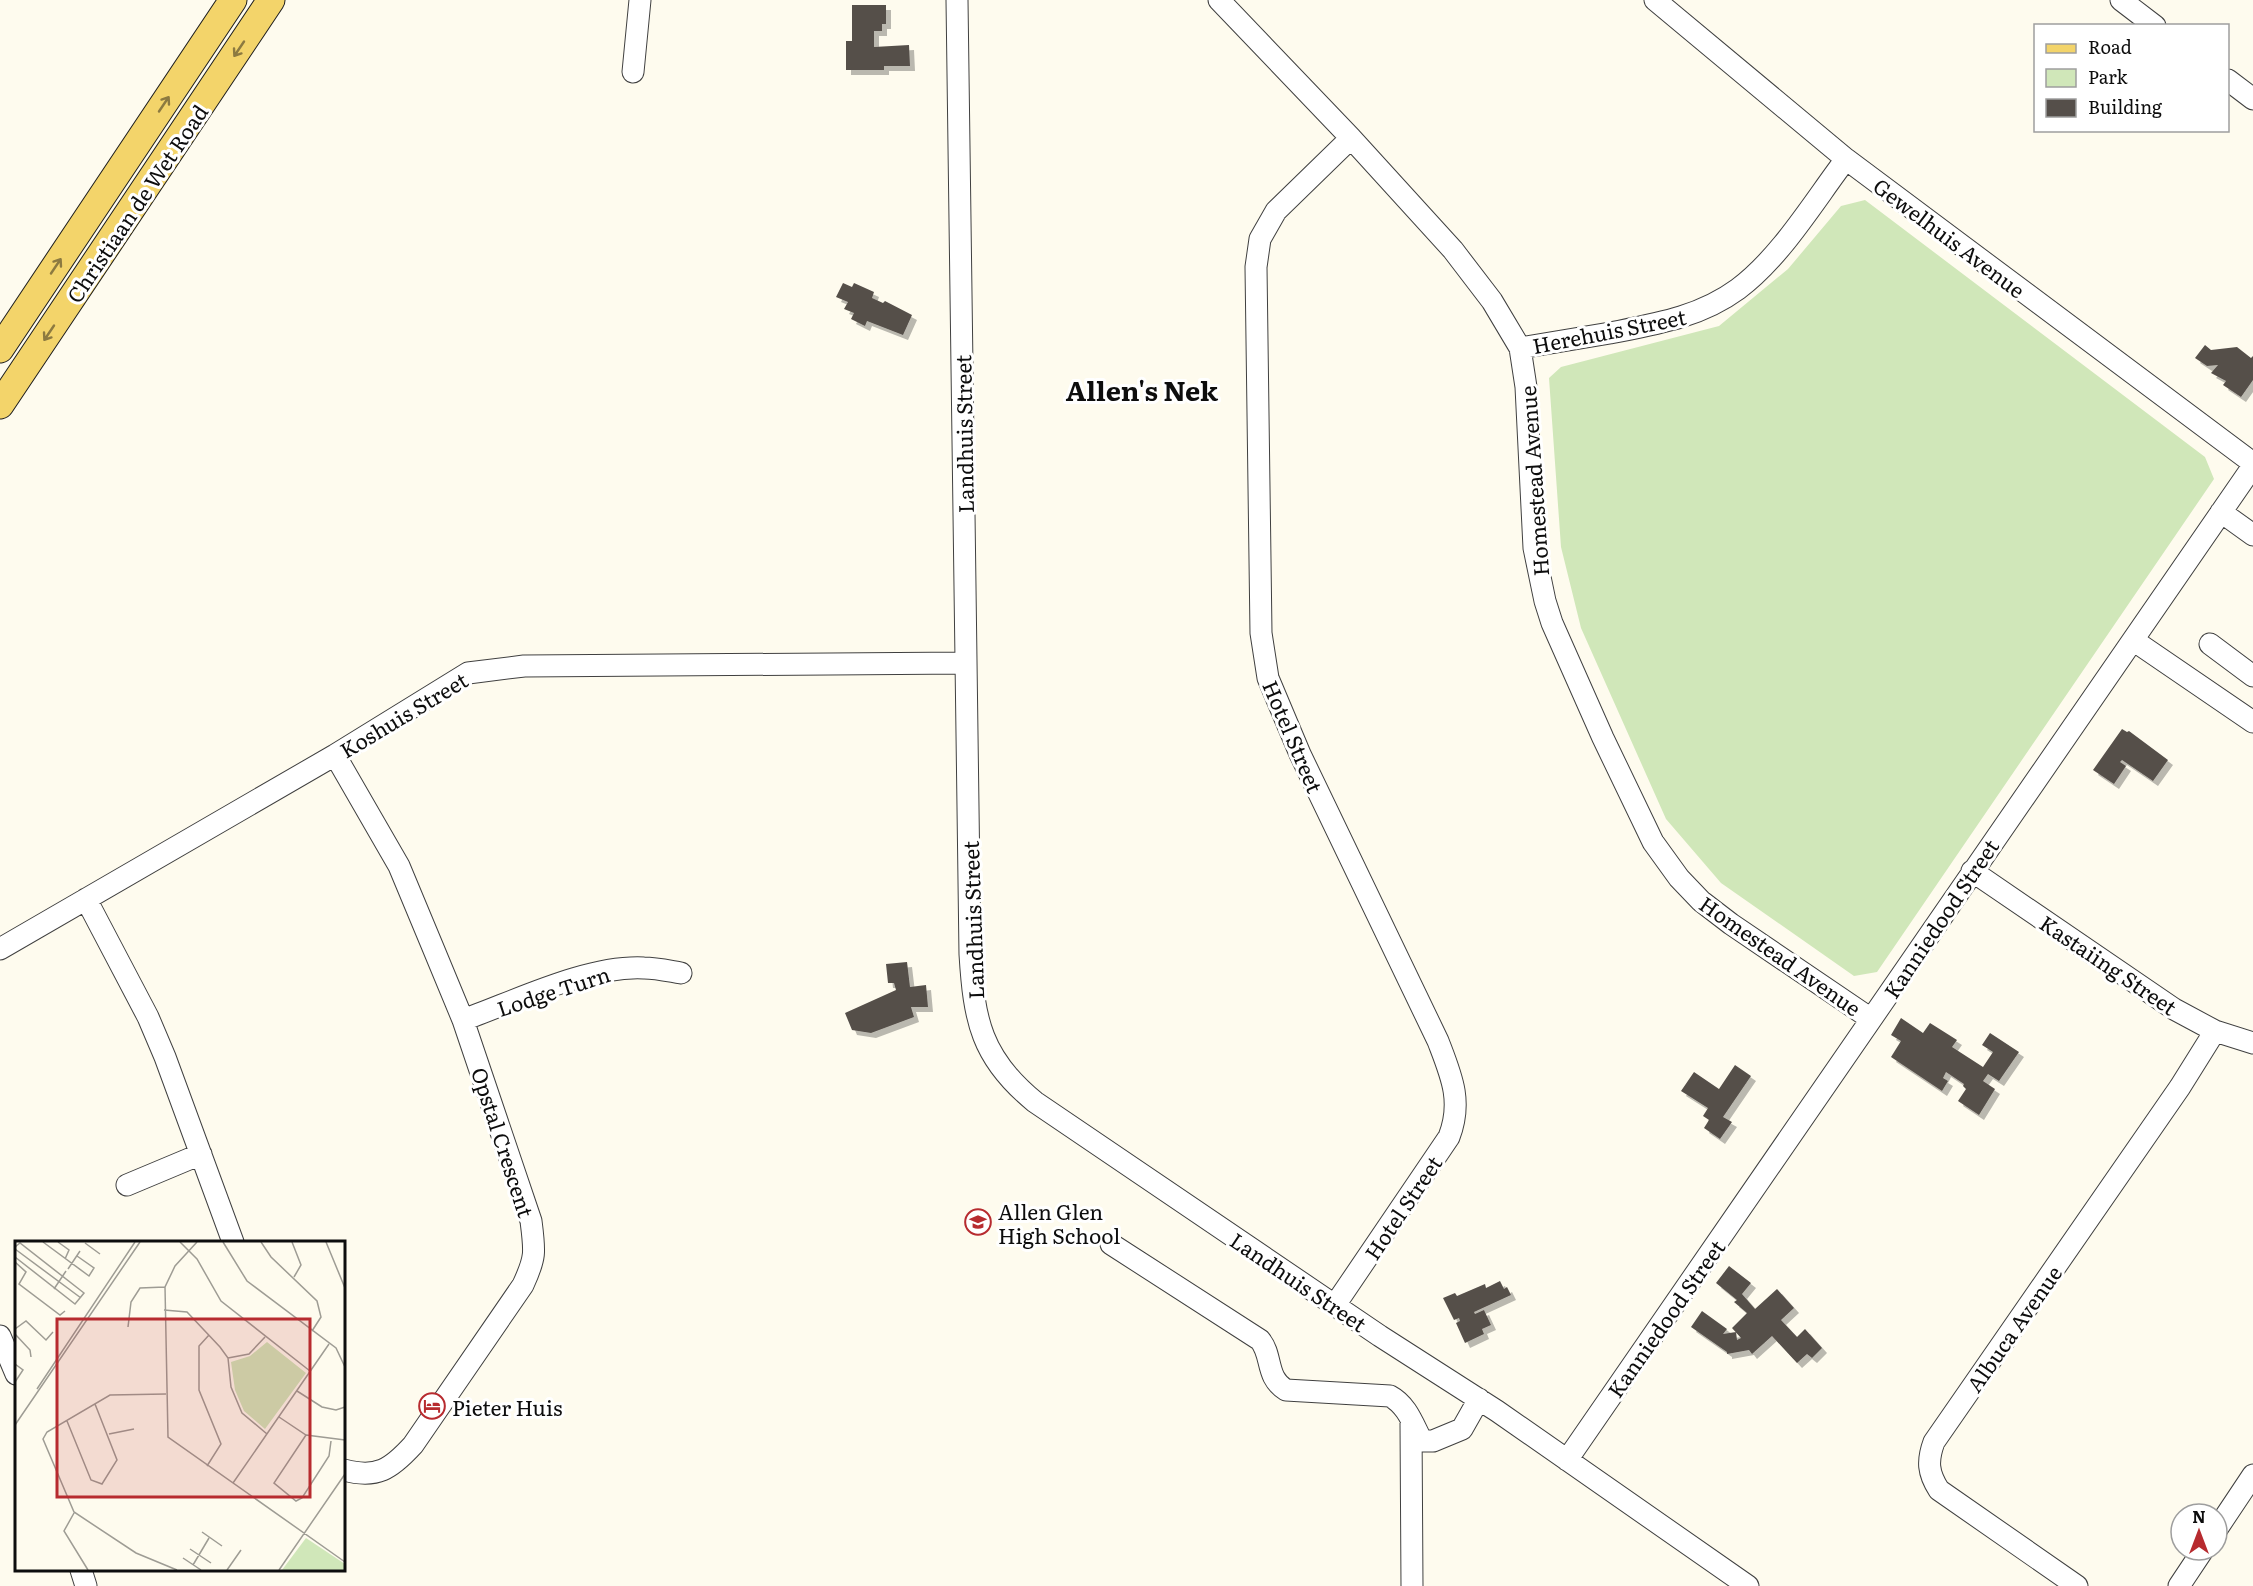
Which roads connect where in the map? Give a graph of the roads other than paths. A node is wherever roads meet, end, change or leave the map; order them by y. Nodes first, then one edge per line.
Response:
1 (233, 0) edge
2 (271, 0) edge
3 (640, 0) edge
4 (957, 0) edge
5 (1219, 0) edge
6 (1655, 0) edge
7 (2121, 0) edge
8 (2152, 24) edge
9 (633, 72) dead end
10 (2229, 81) edge
11 (2253, 99) edge
12 (1351, 138) junction
13 (1846, 159) junction
14 (1520, 348) junction
15 (0, 349) edge
16 (0, 405) edge
17 (2253, 464) edge
18 (2221, 512) junction
19 (2253, 535) edge
20 (2133, 640) junction
21 (2210, 644) dead end
22 (966, 663) junction
23 (2253, 676) edge
24 (2253, 722) edge
25 (334, 755) junction
26 (1972, 871) junction
27 (86, 898) junction
28 (0, 949) edge
29 (681, 973) dead end
30 (1871, 1019) junction
31 (463, 1020) junction
32 (2215, 1031) junction
33 (2253, 1043) edge
34 (201, 1154) junction
35 (127, 1185) dead end
36 (233, 1241) edge
37 (1111, 1244) dead end
38 (1335, 1305) junction
39 (0, 1336) edge
40 (15, 1372) edge
41 (1479, 1400) junction
42 (1411, 1419) junction
43 (1567, 1460) junction
44 (345, 1470) edge
45 (2253, 1475) edge
46 (2229, 1511) edge
47 (2195, 1562) edge
48 (82, 1571) edge
49 (86, 1586) edge
50 (1412, 1586) edge
51 (1748, 1586) edge
52 (2078, 1586) edge
53 (2179, 1586) edge

15 -> 1 main road, Christiaan de Wet Road
2 -> 16 main road, Christiaan de Wet Road
3 - 9 street
4 - 22 street, Landhuis Street
5 - 12 street, Homestead Avenue
6 - 13 street, Gewelhuis Avenue
7 - 8 street
10 - 11 street
12 - 14 street, Homestead Avenue
12 - 38 street, Hotel Street
13 - 14 street, Herehuis Street
13 - 17 street, Gewelhuis Avenue
14 - 30 street, Homestead Avenue
17 - 18 street, Kanniedood Street
18 - 19 street
18 - 20 street, Kanniedood Street
20 - 24 street
20 - 26 street, Kanniedood Street
21 - 23 street
22 - 25 street, Koshuis Street
22 - 38 street, Landhuis Street
25 - 27 street, Koshuis Street
25 - 31 street, Opstal Crescent
26 - 30 street, Kanniedood Street
26 - 32 street, Kastaiing Street
27 - 28 street, Koshuis Street
27 - 34 street
29 - 31 street, Lodge Turn
30 - 43 street, Kanniedood Street
31 - 44 street, Opstal Crescent
32 - 33 street, Kastaiing Street
32 - 52 street, Albuca Avenue
34 - 35 street
34 - 36 street
37 - 42 street
38 - 41 street, Landhuis Street
39 - 40 street
41 - 42 street
41 - 43 street, Landhuis Street
42 - 50 street
43 - 51 street, Landhuis Street
45 - 46 street
47 - 53 street
48 - 49 street

